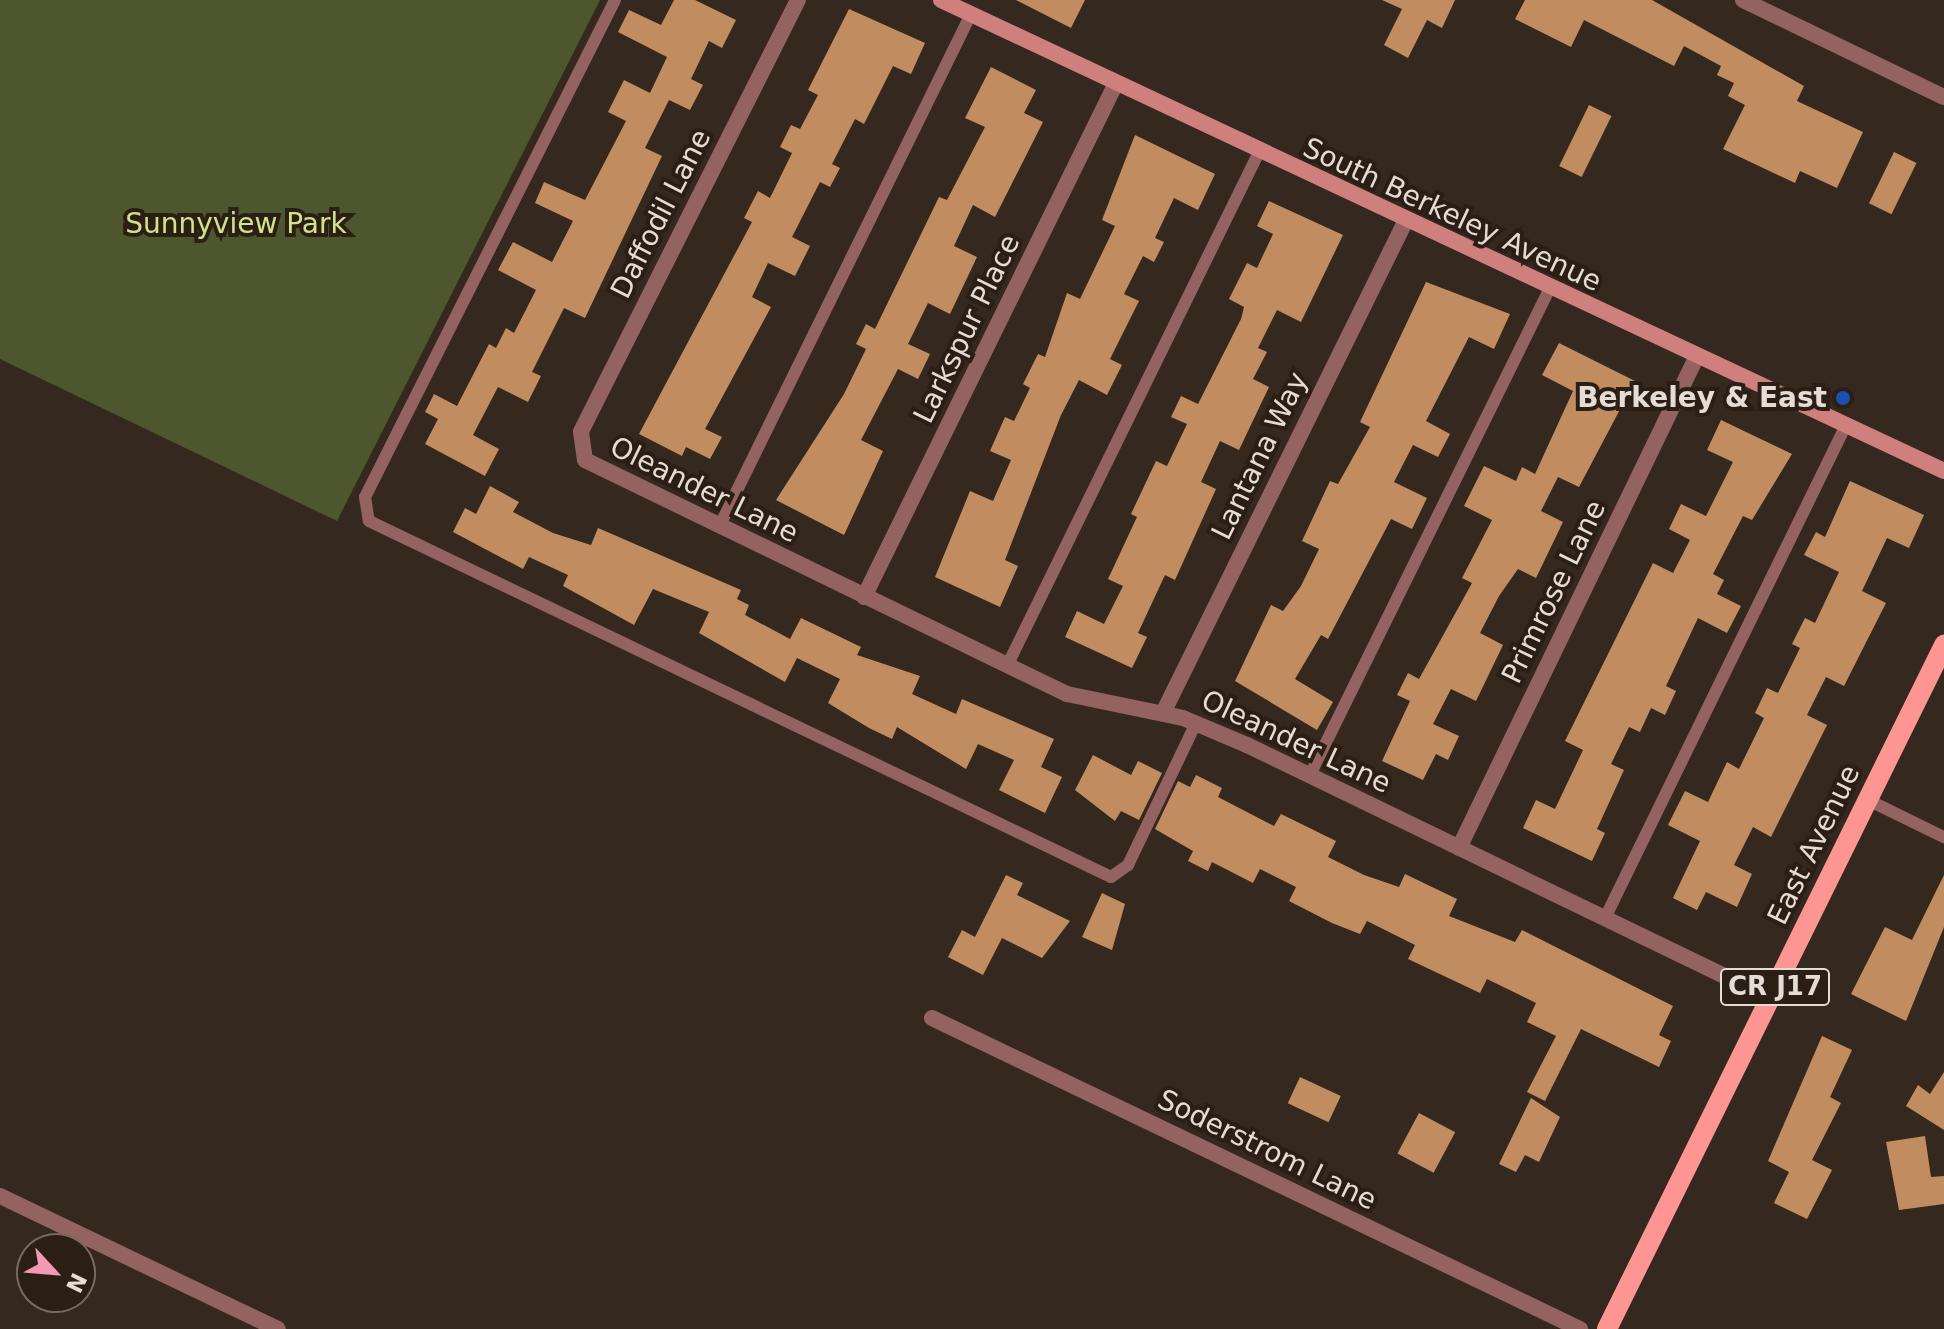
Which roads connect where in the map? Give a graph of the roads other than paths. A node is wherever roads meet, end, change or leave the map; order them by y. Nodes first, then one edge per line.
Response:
1 (615, 0) edge
2 (798, 0) edge
3 (941, 0) edge
4 (1743, 0) edge
5 (971, 14) junction
6 (1116, 83) junction
7 (1944, 97) edge
8 (1259, 152) junction
9 (1405, 222) junction
10 (1549, 290) junction
11 (1695, 360) junction
12 (1845, 427) junction
13 (581, 453) joint
14 (1944, 471) edge
15 (719, 527) junction
16 (864, 597) junction
17 (1944, 645) edge
18 (1007, 666) junction
19 (1163, 713) junction
20 (1196, 723) junction
21 (1310, 775) junction
22 (1868, 800) junction
23 (1944, 837) edge
24 (1459, 848) junction
25 (1605, 918) junction
26 (1770, 998) junction
27 (932, 1018) dead end
28 (0, 1196) edge
29 (278, 1329) edge
30 (1580, 1329) edge
31 (1607, 1329) edge

1 - 20 lane
2 - 13 street, Daffodil Lane
3 - 5 street, South Berkeley Avenue
4 - 7 street
5 - 6 street, South Berkeley Avenue
5 - 15 lane
6 - 8 street, South Berkeley Avenue
6 - 16 street, Larkspur Place
8 - 9 street, South Berkeley Avenue
8 - 18 lane
9 - 10 street, South Berkeley Avenue
9 - 19 street, Lantana Way
10 - 11 street, South Berkeley Avenue
10 - 21 lane
11 - 12 street, South Berkeley Avenue
11 - 24 street, Primrose Lane
12 - 14 street, South Berkeley Avenue
12 - 25 lane
13 - 15 street, Oleander Lane
15 - 16 street, Oleander Lane
16 - 18 street, Oleander Lane
17 - 22 main road, East Avenue / CR J17
18 - 19 street, Oleander Lane
19 - 20 street, Oleander Lane
20 - 21 street, Oleander Lane
21 - 24 street, Oleander Lane
22 - 23 lane
22 - 26 main road, East Avenue / CR J17
24 - 25 street, Oleander Lane
25 - 26 street, Oleander Lane
26 - 31 main road, East Avenue / CR J17
27 - 30 street, Soderstrom Lane
28 - 29 street

